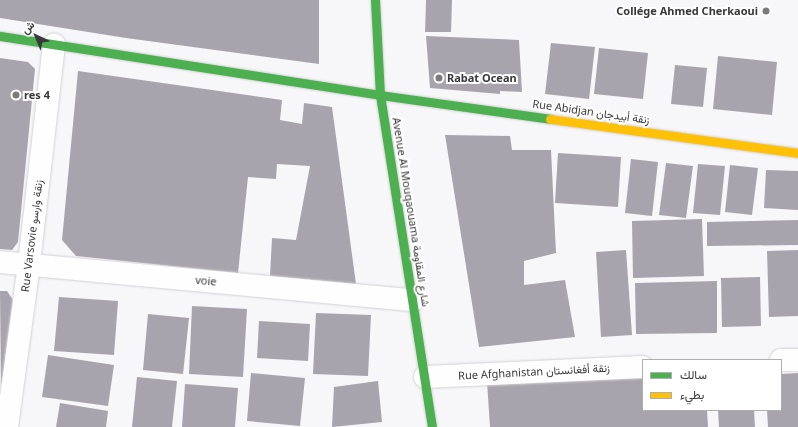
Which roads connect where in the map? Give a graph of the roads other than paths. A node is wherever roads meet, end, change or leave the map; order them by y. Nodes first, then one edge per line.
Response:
1 (375, 0) edge
2 (0, 36) edge
3 (54, 44) junction
4 (380, 95) junction
5 (798, 153) edge
6 (0, 262) edge
7 (29, 264) junction
8 (412, 300) junction
9 (782, 360) edge
10 (798, 360) edge
11 (642, 367) edge
12 (425, 377) junction
13 (7, 427) edge
14 (432, 427) edge

1 - 4 street, Avenue Al Mouqaouama شارع المقاومة
2 - 3 street
3 - 4 street
3 - 7 street, Rue Varsovie زنقة وارسو
4 - 5 street, Rue Abidjan زنقة أبيدجان
4 - 8 street, Avenue Al Mouqaouama شارع المقاومة
6 - 7 street, voie
7 - 8 street, voie
7 - 13 street, Rue Varsovie زنقة وارسو
8 - 12 street, Avenue Al Mouqaouama شارع المقاومة
9 - 10 street
11 - 12 street, Rue Afghanistan زنقة أفغانستان
12 - 14 street, Avenue Al Mouqaouama شارع المقاومة

